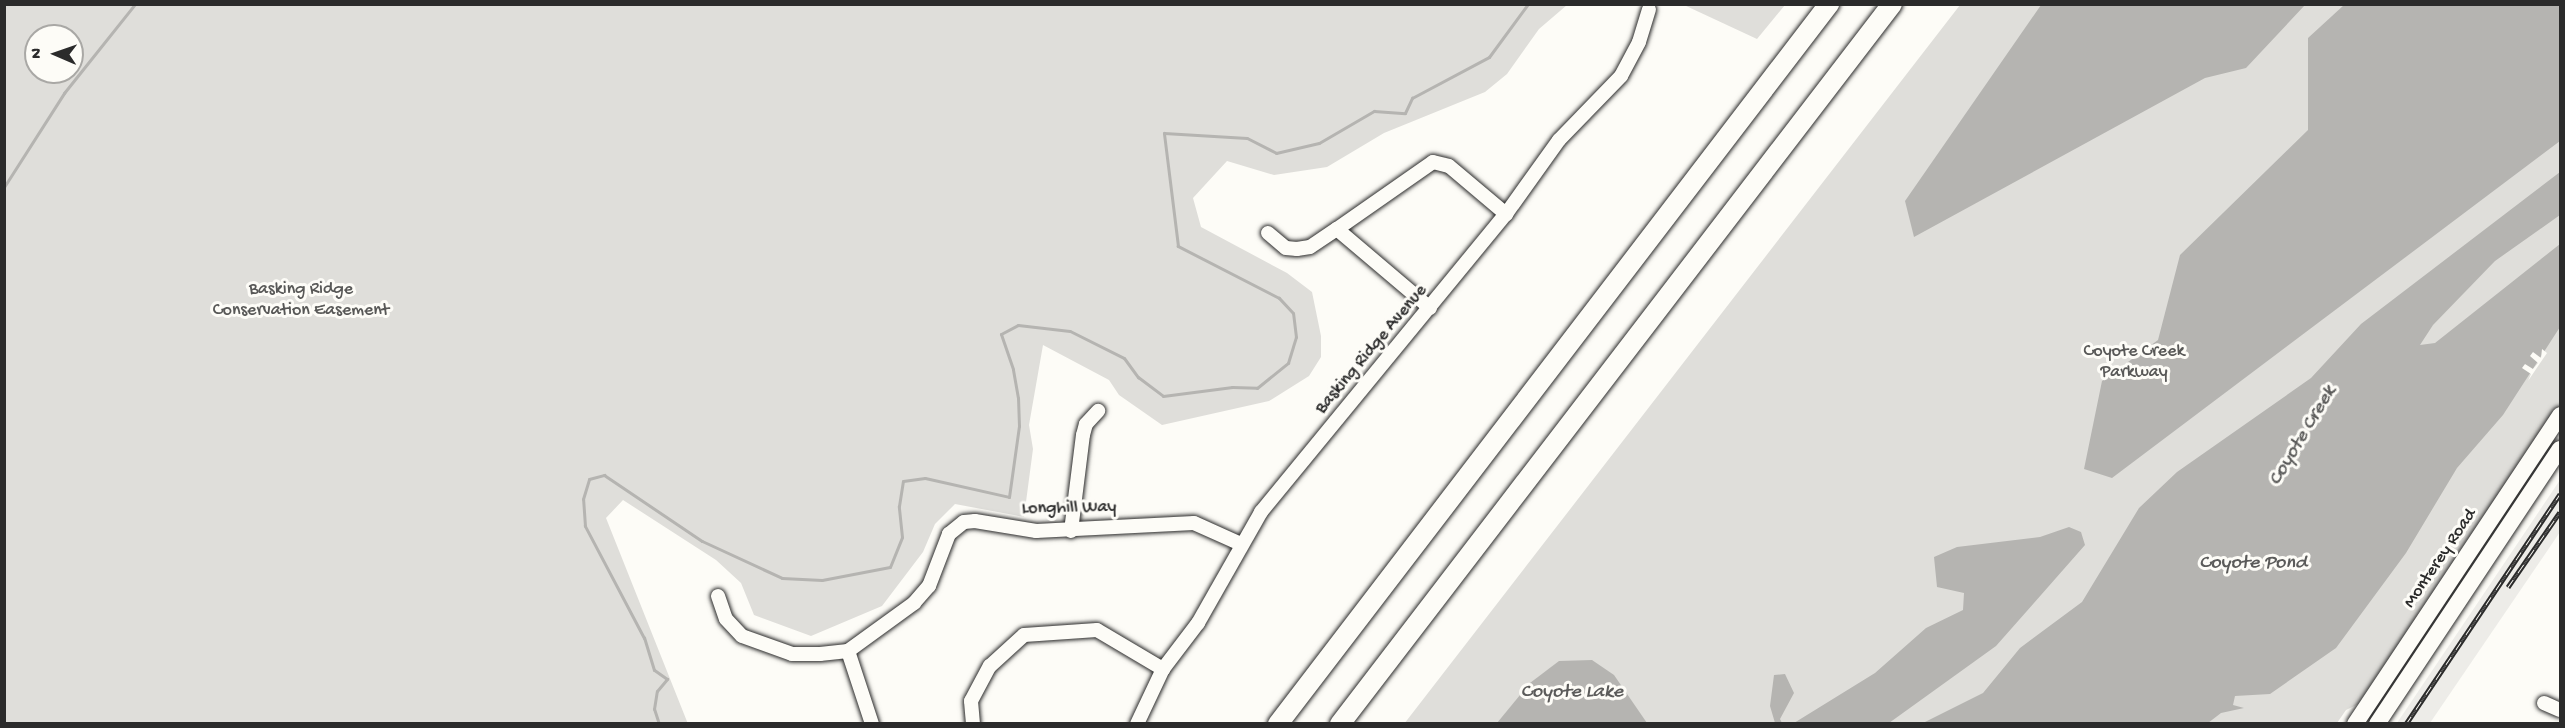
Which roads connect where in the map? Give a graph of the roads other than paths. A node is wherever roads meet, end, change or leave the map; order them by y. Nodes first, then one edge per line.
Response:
1 (1829, 4) edge
2 (1892, 4) edge
3 (1649, 10) dead end
4 (1506, 214) junction
5 (1337, 229) junction
6 (1268, 233) dead end
7 (1430, 308) junction
8 (1098, 411) dead end
9 (2560, 415) edge
10 (2560, 449) edge
11 (1071, 531) junction
12 (1241, 544) junction
13 (717, 596) dead end
14 (848, 651) junction
15 (1163, 669) junction
16 (2544, 703) dead end
17 (2560, 710) edge
18 (872, 723) edge
19 (973, 723) edge
20 (1137, 723) edge
21 (1278, 723) edge
22 (1340, 723) edge
23 (2355, 723) edge
24 (2377, 723) edge

1 - 21 highway
2 - 22 highway
3 - 4 street, Basking Ridge Avenue
4 - 5 street
4 - 7 street, Basking Ridge Avenue
5 - 6 street
5 - 7 street
7 - 12 street, Basking Ridge Avenue
8 - 11 street
9 - 23 main road, Monterey Road
10 - 24 main road, Monterey Road
11 - 12 street, Longhill Way
11 - 14 street, Longhill Way
12 - 15 street, Basking Ridge Avenue
13 - 14 street
14 - 18 street
15 - 19 street
15 - 20 street, Basking Ridge Avenue
16 - 17 street

